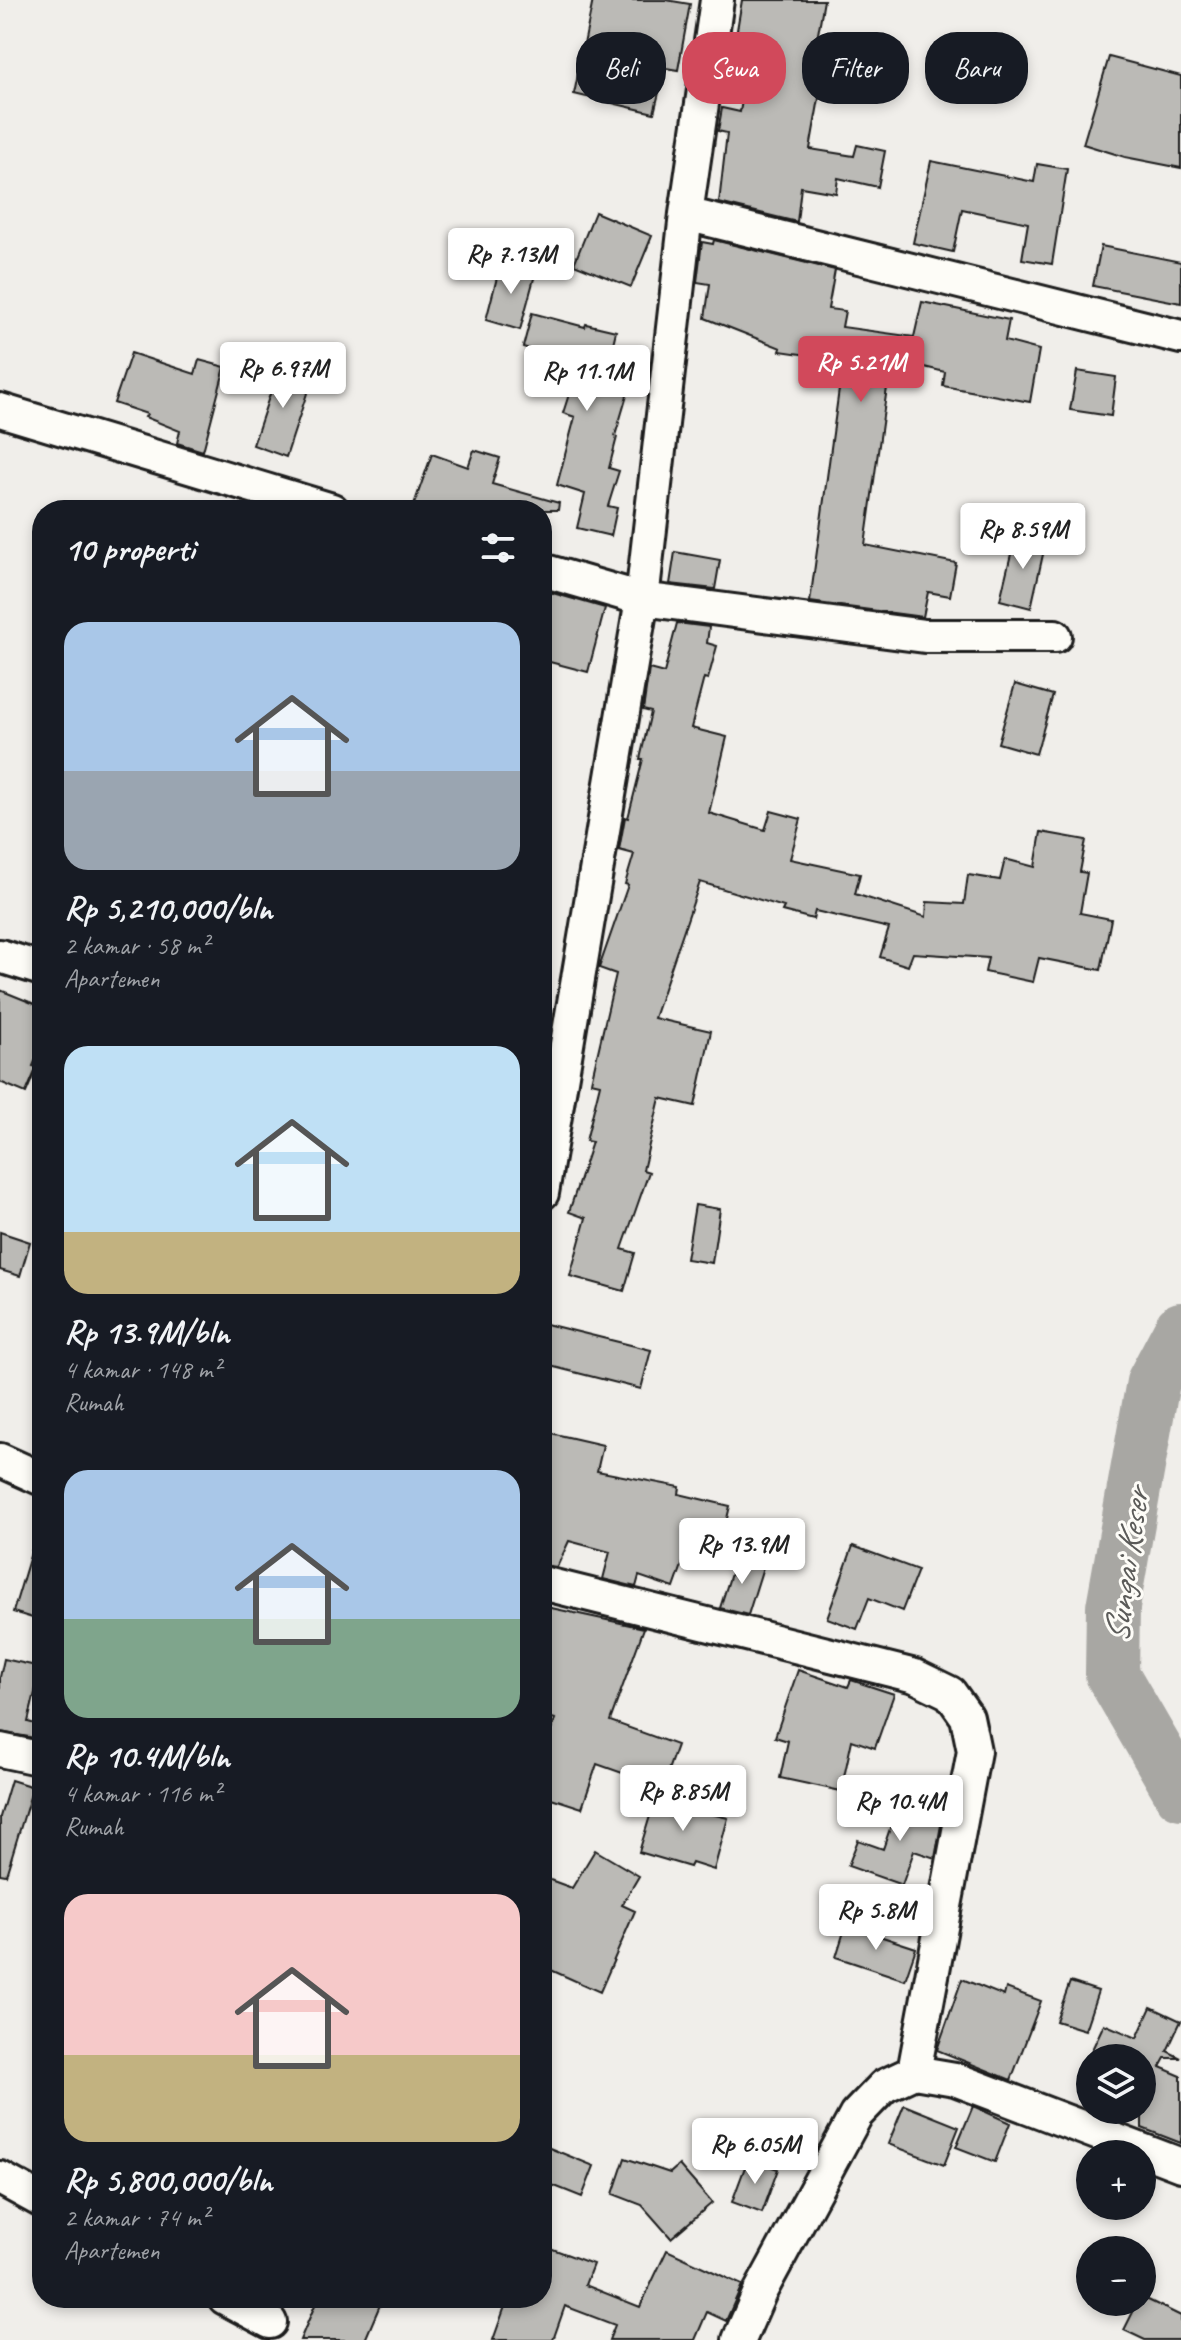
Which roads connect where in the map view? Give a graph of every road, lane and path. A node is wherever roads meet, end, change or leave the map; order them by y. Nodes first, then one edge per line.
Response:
1 (717, 0) edge
2 (686, 214) junction
3 (1181, 337) edge
4 (0, 410) edge
5 (299, 500) edge
6 (552, 573) edge
7 (642, 599) junction
8 (1055, 636) dead end
9 (0, 956) edge
10 (32, 966) edge
11 (552, 1104) edge
12 (0, 1460) edge
13 (32, 1474) edge
14 (552, 1585) edge
15 (0, 1750) edge
16 (32, 1757) edge
17 (914, 2072) junction
18 (1181, 2165) edge
19 (0, 2178) edge
20 (32, 2196) edge
21 (246, 2308) edge
22 (271, 2320) edge
23 (739, 2340) edge

1 - 2 street
2 - 3 street
2 - 7 street
4 - 5 street
6 - 7 street
7 - 8 street
7 - 11 street
9 - 10 street
12 - 13 street
14 - 17 street
15 - 16 street
17 - 18 street
17 - 23 street
19 - 20 street
21 - 22 street

